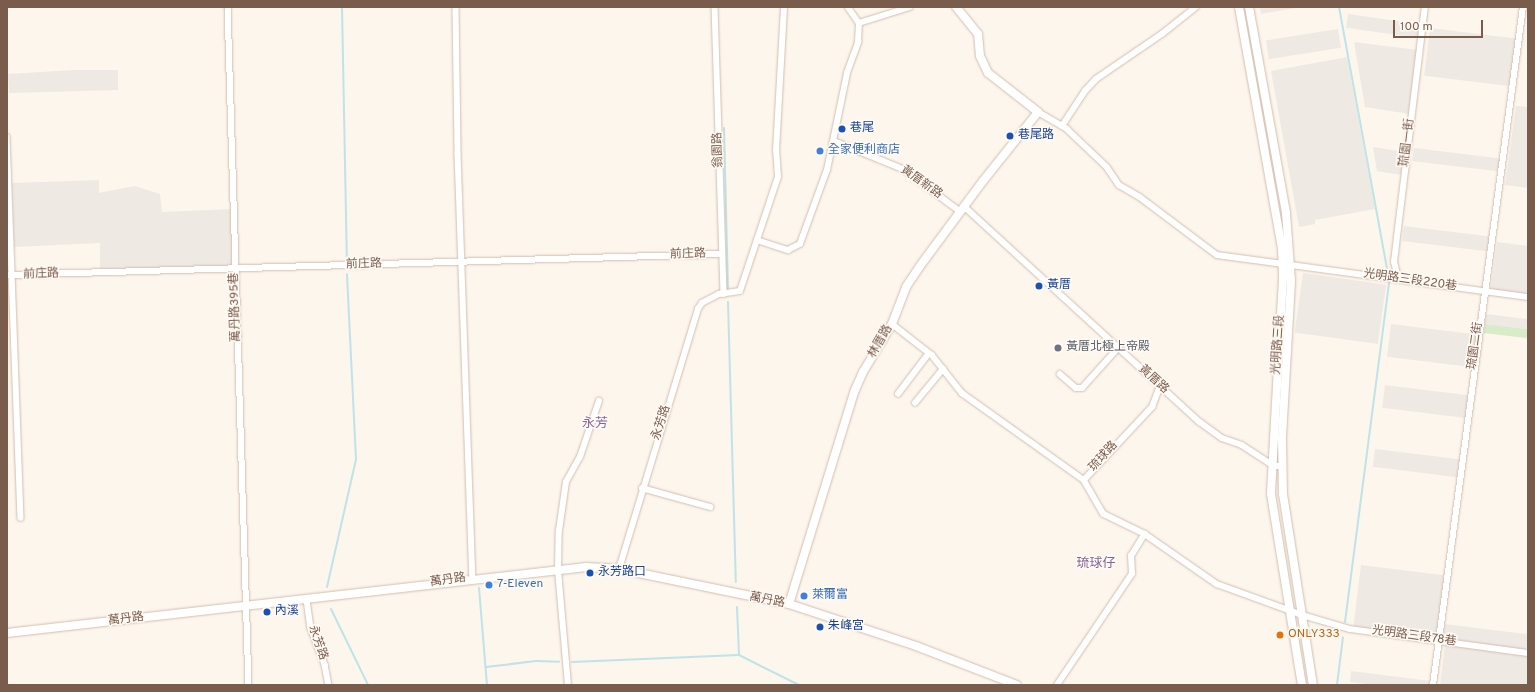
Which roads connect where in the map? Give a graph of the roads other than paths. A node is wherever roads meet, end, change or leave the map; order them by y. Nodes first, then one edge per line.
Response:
1 (228, 7) edge
2 (456, 7) edge
3 (715, 7) edge
4 (784, 7) edge
5 (848, 7) edge
6 (910, 7) edge
7 (956, 7) edge
8 (1196, 7) edge
9 (1239, 7) edge
10 (1249, 7) edge
11 (1425, 7) edge
12 (1523, 7) edge
13 (859, 23) junction
14 (1038, 112) junction
15 (1062, 126) junction
16 (7, 137) edge
17 (834, 141) junction
18 (963, 209) junction
19 (757, 240) junction
20 (722, 254) junction
21 (461, 262) junction
22 (1282, 264) junction
23 (1291, 266) junction
24 (235, 269) junction
25 (9, 275) edge
26 (1398, 279) junction
27 (1484, 292) junction
28 (724, 294) junction
29 (1528, 297) edge
30 (892, 324) junction
31 (1118, 348) junction
32 (929, 353) junction
33 (943, 369) junction
34 (1060, 374) dead end
35 (1160, 386) junction
36 (898, 394) dead end
37 (600, 400) dead end
38 (915, 403) dead end
39 (1274, 466) junction
40 (1283, 466) junction
41 (1084, 480) junction
42 (642, 488) junction
43 (710, 507) dead end
44 (21, 518) dead end
45 (1145, 534) junction
46 (619, 568) junction
47 (558, 570) junction
48 (472, 578) junction
49 (308, 600) junction
50 (789, 604) junction
51 (244, 606) junction
52 (1290, 611) junction
53 (1302, 615) junction
54 (7, 633) edge
55 (1438, 641) junction
56 (1528, 653) edge
57 (249, 685) edge
58 (329, 685) edge
59 (568, 685) edge
60 (1017, 685) edge
61 (1057, 685) edge
62 (1302, 685) edge
63 (1313, 685) edge
64 (1432, 685) edge

1 - 24 street, 萬丹路395巷
2 - 21 street
3 - 20 street, 翁園路
4 - 19 street
5 - 13 street
6 - 13 street
7 - 14 street
8 - 15 street
9 - 22 street, 光明路三段
10 - 23 street, 光明路三段
11 - 26 street, 琉園一街
12 - 27 street, 琉園二街
13 - 17 street
14 - 15 street
14 - 18 street, 林厝路
15 - 22 street
16 - 25 street
17 - 18 street, 黃厝新路
17 - 19 street
18 - 30 street, 林厝路
18 - 31 street, 黃厝路
19 - 28 street
20 - 21 street, 前庄路
20 - 28 street, 翁園路
21 - 24 street, 前庄路
21 - 48 street
22 - 23 street
22 - 39 street, 光明路三段
23 - 26 street, 光明路三段220巷
23 - 40 street, 光明路三段
24 - 25 street, 前庄路
24 - 51 street, 萬丹路395巷
25 - 44 street
26 - 27 street, 光明路三段220巷
27 - 29 street, 光明路三段220巷
27 - 55 street, 琉園二街
28 - 42 street, 永芳路
30 - 32 street
30 - 50 street, 林厝路
31 - 34 street
31 - 35 street, 黃厝路
32 - 33 street
32 - 36 street
33 - 38 street
33 - 41 street
35 - 39 street, 黃厝路
35 - 41 street, 琉球路
37 - 47 street
39 - 40 street
39 - 52 street, 光明路三段
40 - 53 street, 光明路三段
41 - 45 street, 琉球路
42 - 43 street
42 - 46 street, 永芳路
45 - 52 street, 琉球路
45 - 61 street
46 - 47 street, 萬丹路
46 - 50 street, 萬丹路
47 - 48 street, 萬丹路
47 - 59 street
48 - 49 street, 萬丹路
49 - 51 street, 萬丹路
49 - 58 street, 永芳路
50 - 60 street, 萬丹路
51 - 54 street, 萬丹路
51 - 57 street, 萬丹路395巷
52 - 53 street, 琉球路
52 - 62 street, 光明路三段
53 - 55 street, 光明路三段78巷
53 - 63 street, 光明路三段
55 - 56 street, 光明路三段78巷
55 - 64 street, 琉園二街

